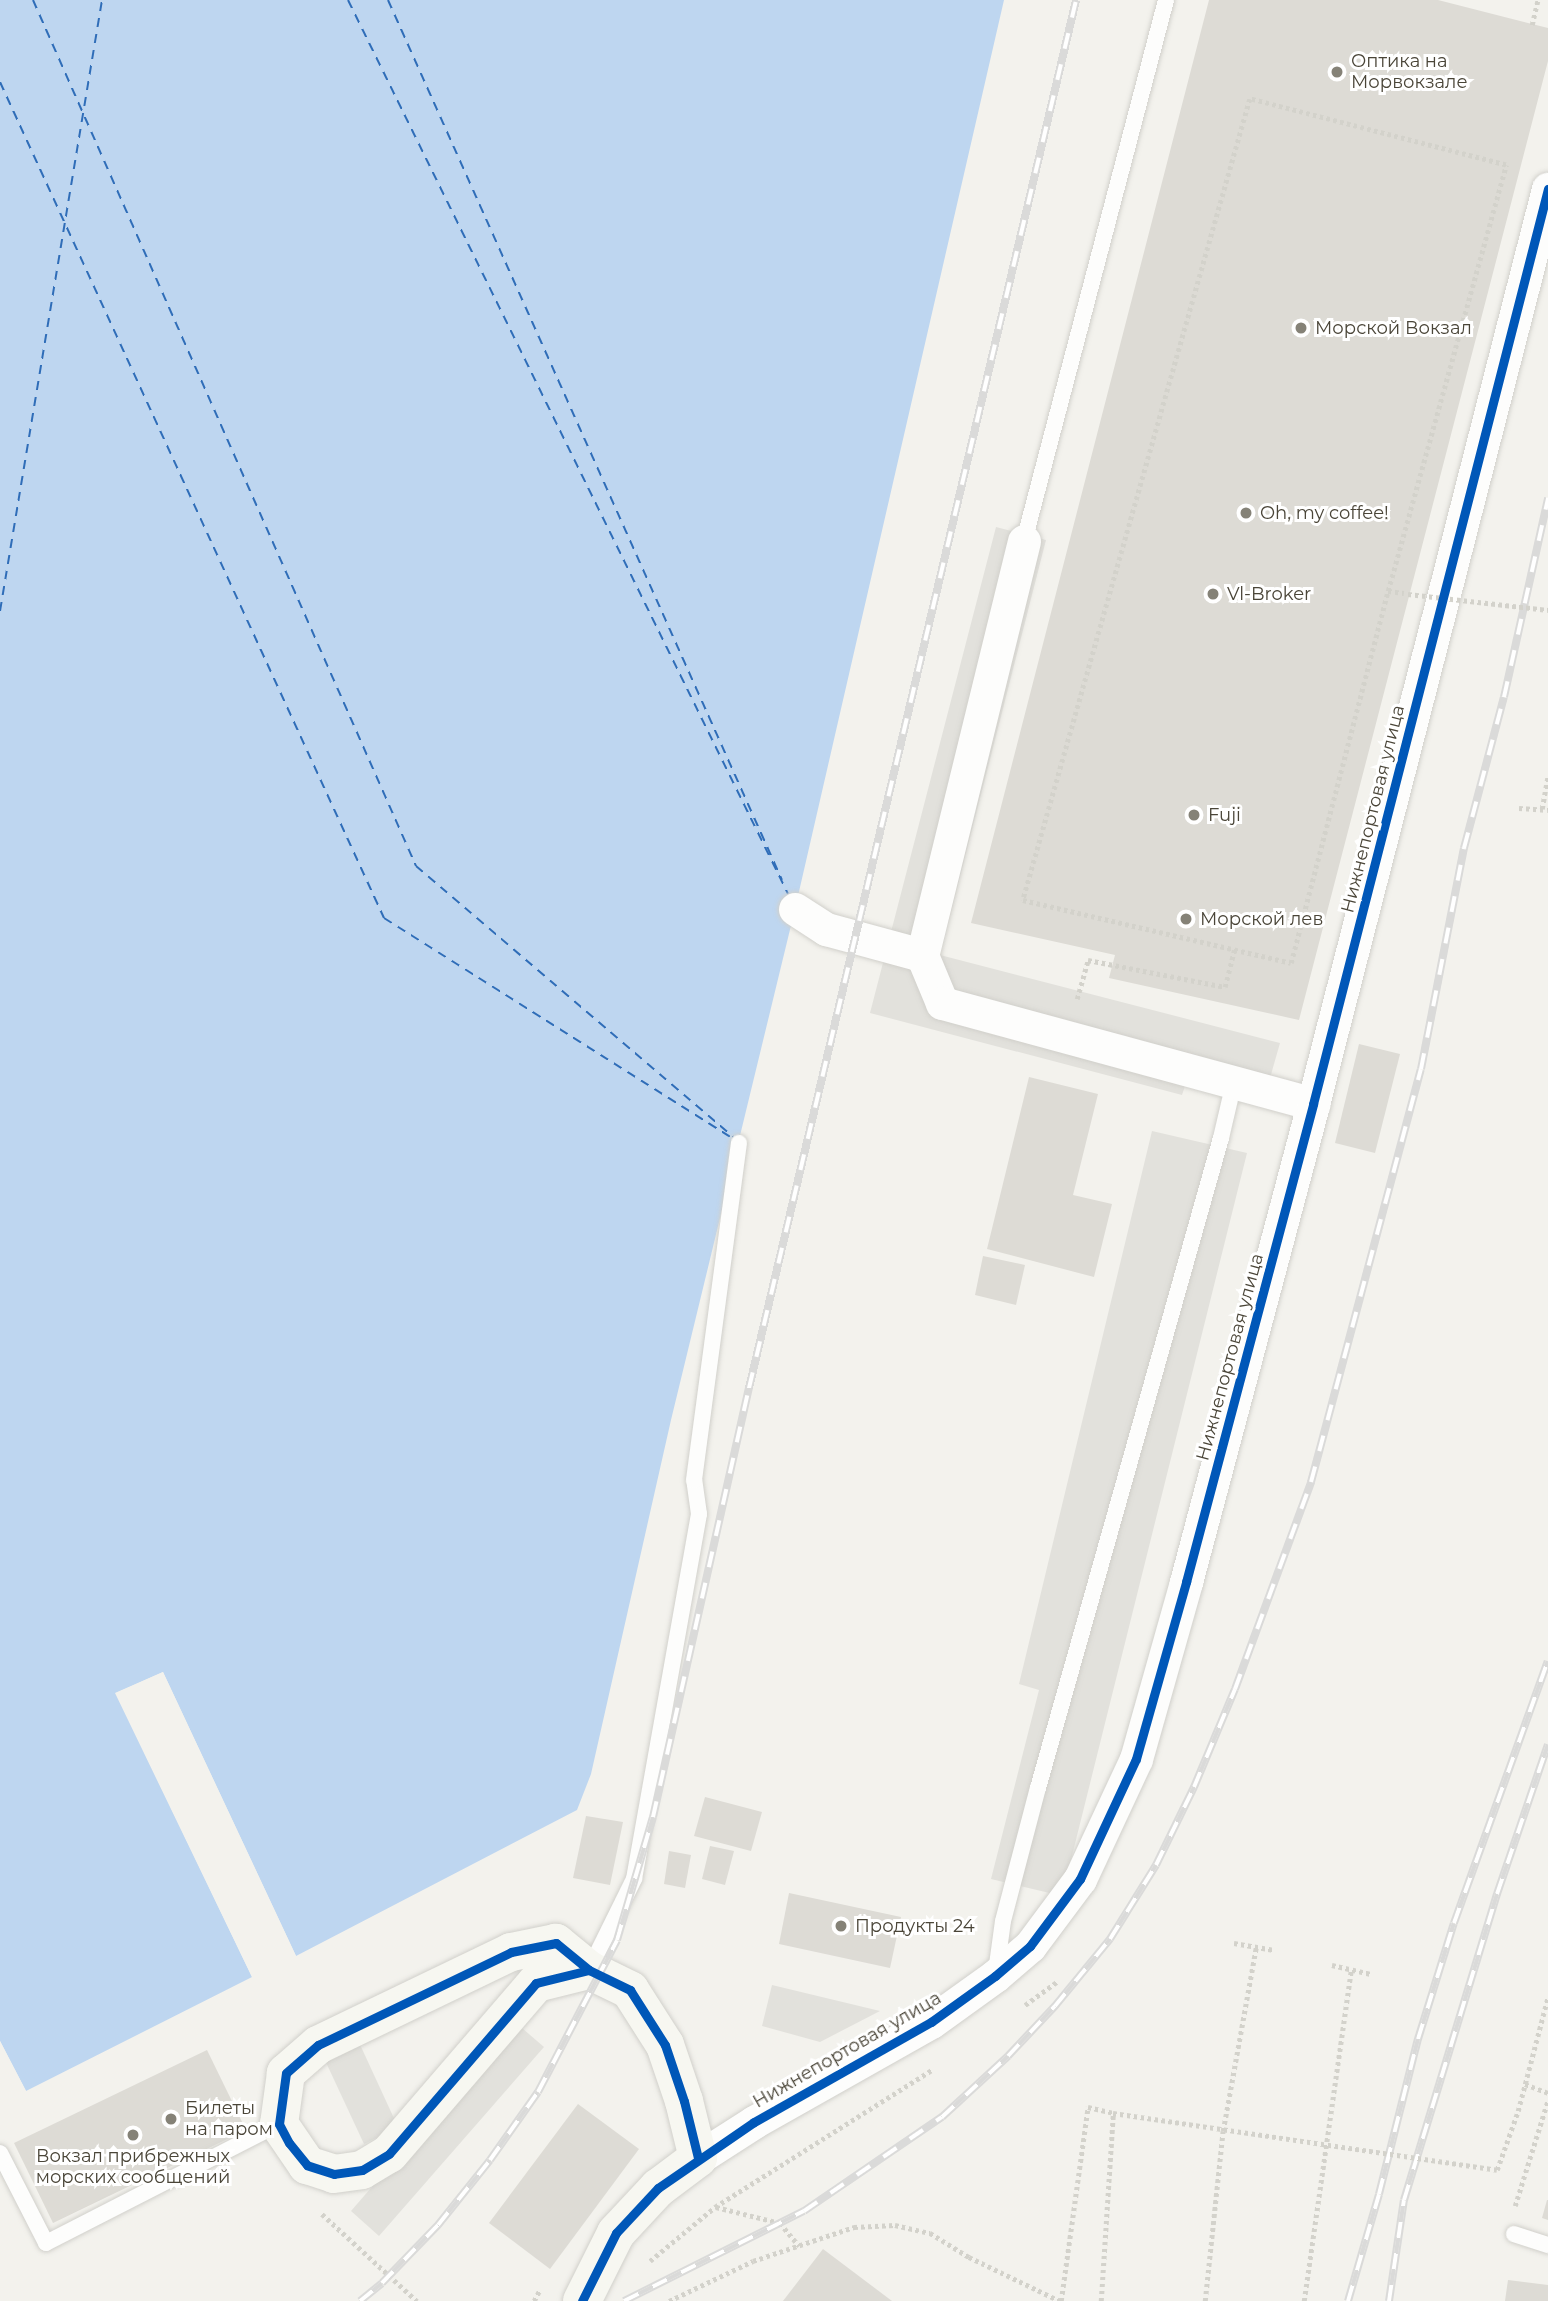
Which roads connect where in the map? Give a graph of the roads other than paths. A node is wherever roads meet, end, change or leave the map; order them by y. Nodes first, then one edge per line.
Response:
1 (1166, 0) edge
2 (1548, 189) edge
3 (1024, 541) joint
4 (795, 909) dead end
5 (922, 955) junction
6 (1234, 1082) junction
7 (1313, 1104) junction
8 (739, 1143) dead end
9 (589, 1970) junction
10 (995, 1976) junction
11 (279, 2124) junction
12 (0, 2153) edge
13 (698, 2158) junction
14 (1514, 2234) road end
15 (1548, 2245) edge
16 (582, 2301) edge

1 - 3 lane
2 - 7 street, Нижнепортовая улица
3 - 5 street
4 - 5 street
5 - 6 street
6 - 7 street
6 - 10 lane
7 - 10 street, Нижнепортовая улица
8 - 9 lane
9 - 11 street
9 - 11 street
9 - 13 street
10 - 13 street, Нижнепортовая улица
11 - 12 lane
13 - 16 street, Нижнепортовая улица
14 - 15 lane

